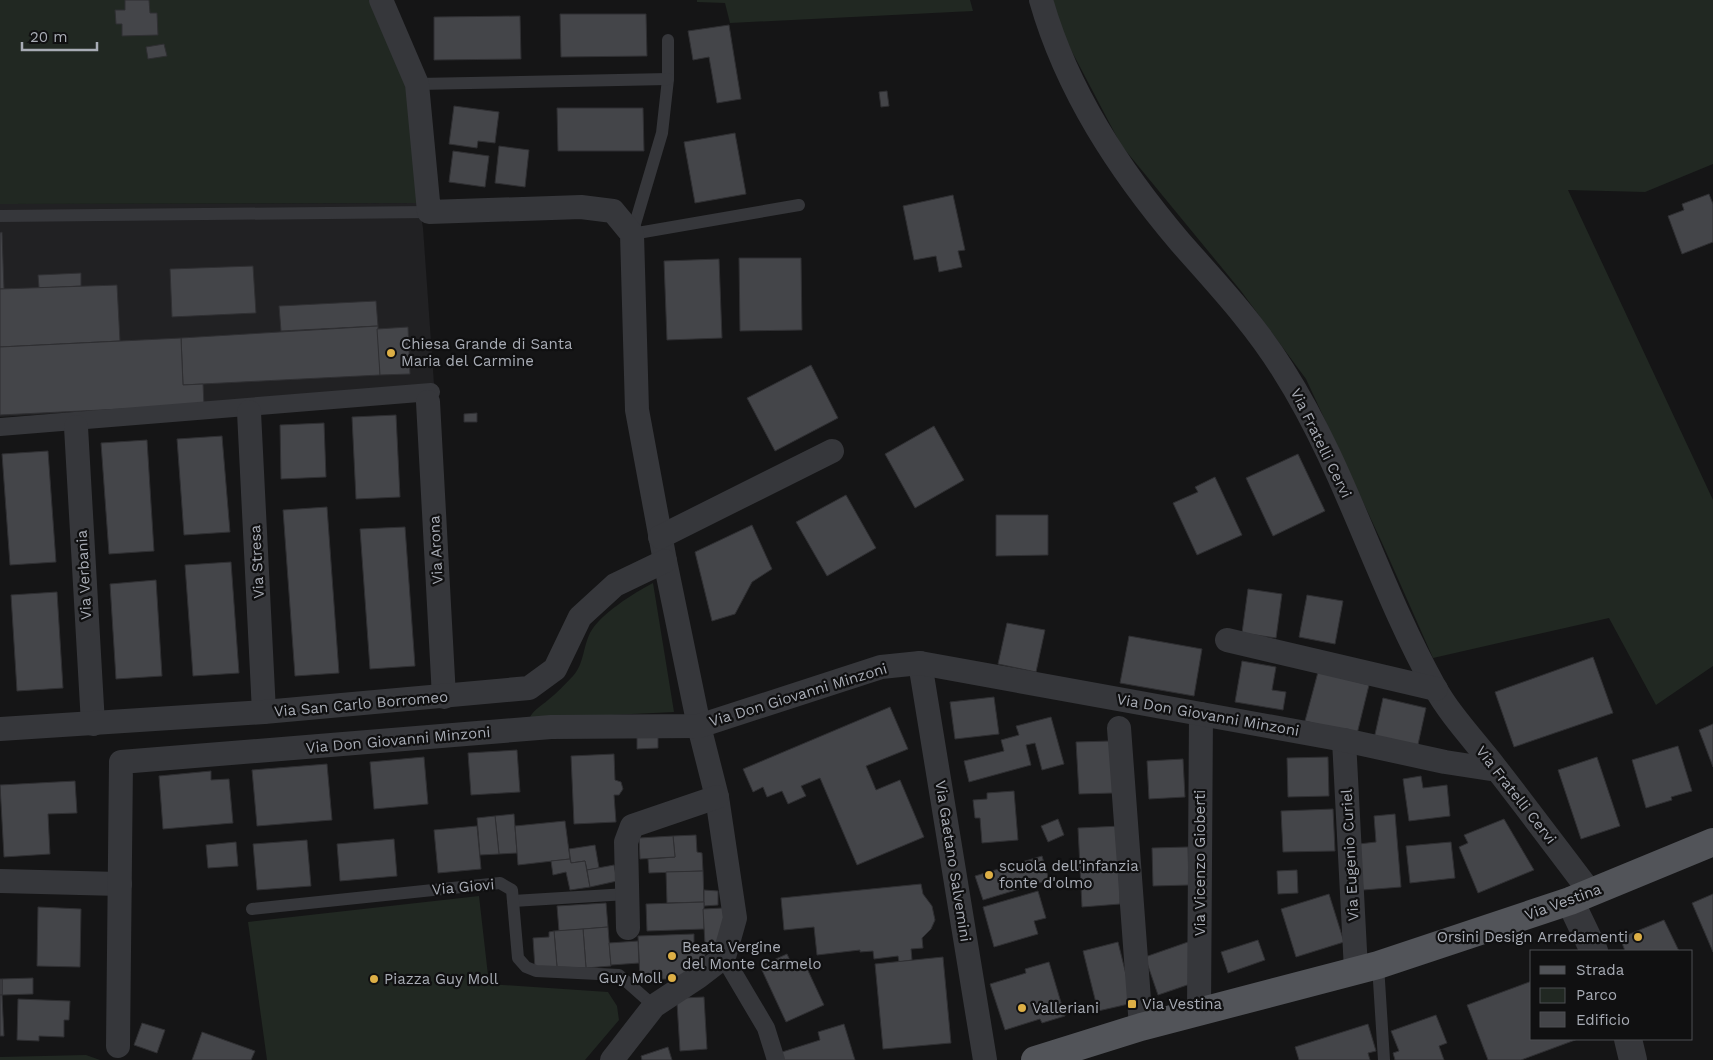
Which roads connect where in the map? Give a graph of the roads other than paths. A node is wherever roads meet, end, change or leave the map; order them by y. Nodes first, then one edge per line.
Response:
1 (381, 0) edge
2 (1041, 0) edge
3 (668, 40) dead end
4 (668, 79) junction
5 (417, 84) junction
6 (799, 205) dead end
7 (428, 212) junction
8 (0, 216) edge
9 (632, 234) junction
10 (429, 397) joint
11 (249, 409) junction
12 (76, 424) junction
13 (0, 427) edge
14 (832, 451) dead end
15 (660, 537) junction
16 (664, 562) junction
17 (1227, 640) dead end
18 (920, 662) junction
19 (1436, 690) junction
20 (444, 697) junction
21 (264, 712) junction
22 (1201, 714) junction
23 (93, 724) junction
24 (699, 726) junction
25 (1119, 728) dead end
26 (0, 729) edge
27 (1344, 740) junction
28 (1497, 770) junction
29 (716, 797) junction
30 (1713, 842) edge
31 (0, 881) edge
32 (120, 884) junction
33 (627, 894) junction
34 (1581, 897) junction
35 (513, 901) junction
36 (252, 909) dead end
37 (628, 928) dead end
38 (1594, 950) edge
39 (724, 957) junction
40 (1367, 967) junction
41 (654, 1006) junction
42 (1199, 1012) junction
43 (1141, 1027) junction
44 (1628, 1040) edge
45 (118, 1046) dead end
46 (612, 1060) edge
47 (776, 1060) edge
48 (985, 1060) edge
49 (1034, 1060) edge
50 (1384, 1060) edge
51 (1633, 1060) edge

1 - 5 street
2 - 19 street, Via Fratelli Cervi
3 - 4 lane
4 - 5 lane
4 - 9 lane
5 - 7 street
6 - 9 lane
7 - 8 lane
7 - 9 street
9 - 15 street
10 - 11 street
10 - 20 street, Via Arona
11 - 12 street
11 - 21 street, Via Stresa
12 - 13 street
12 - 23 street, Via Verbania
14 - 15 street
15 - 16 street
16 - 20 street, Via San Carlo Borromeo
16 - 24 street
17 - 19 street
18 - 22 street, Via Don Giovanni Minzoni
18 - 24 street, Via Don Giovanni Minzoni
18 - 48 street, Via Gaetano Salvemini
19 - 28 street, Via Fratelli Cervi
20 - 21 street, Via San Carlo Borromeo
21 - 23 street, Via San Carlo Borromeo
22 - 27 street, Via Don Giovanni Minzoni
22 - 42 street, Via Vicenzo Gioberti
23 - 26 street, Via San Carlo Borromeo
24 - 29 street
24 - 32 street, Via Don Giovanni Minzoni
25 - 43 street
27 - 28 street, Via Don Giovanni Minzoni
27 - 40 street, Via Eugenio Curiel
28 - 34 street, Via Fratelli Cervi
29 - 33 street
29 - 39 street
30 - 34 main road, Via Vestina
31 - 32 street
32 - 45 street, Via Don Giovanni Minzoni
33 - 35 lane
33 - 37 street
34 - 38 street
34 - 40 main road, Via Vestina
35 - 36 lane, Via Giovi
35 - 41 lane, Via Giovi
39 - 41 street
39 - 47 street
40 - 42 main road, Via Vestina
40 - 50 lane
41 - 46 street
42 - 43 main road, Via Vestina
43 - 49 main road, Via Vestina
44 - 51 street

